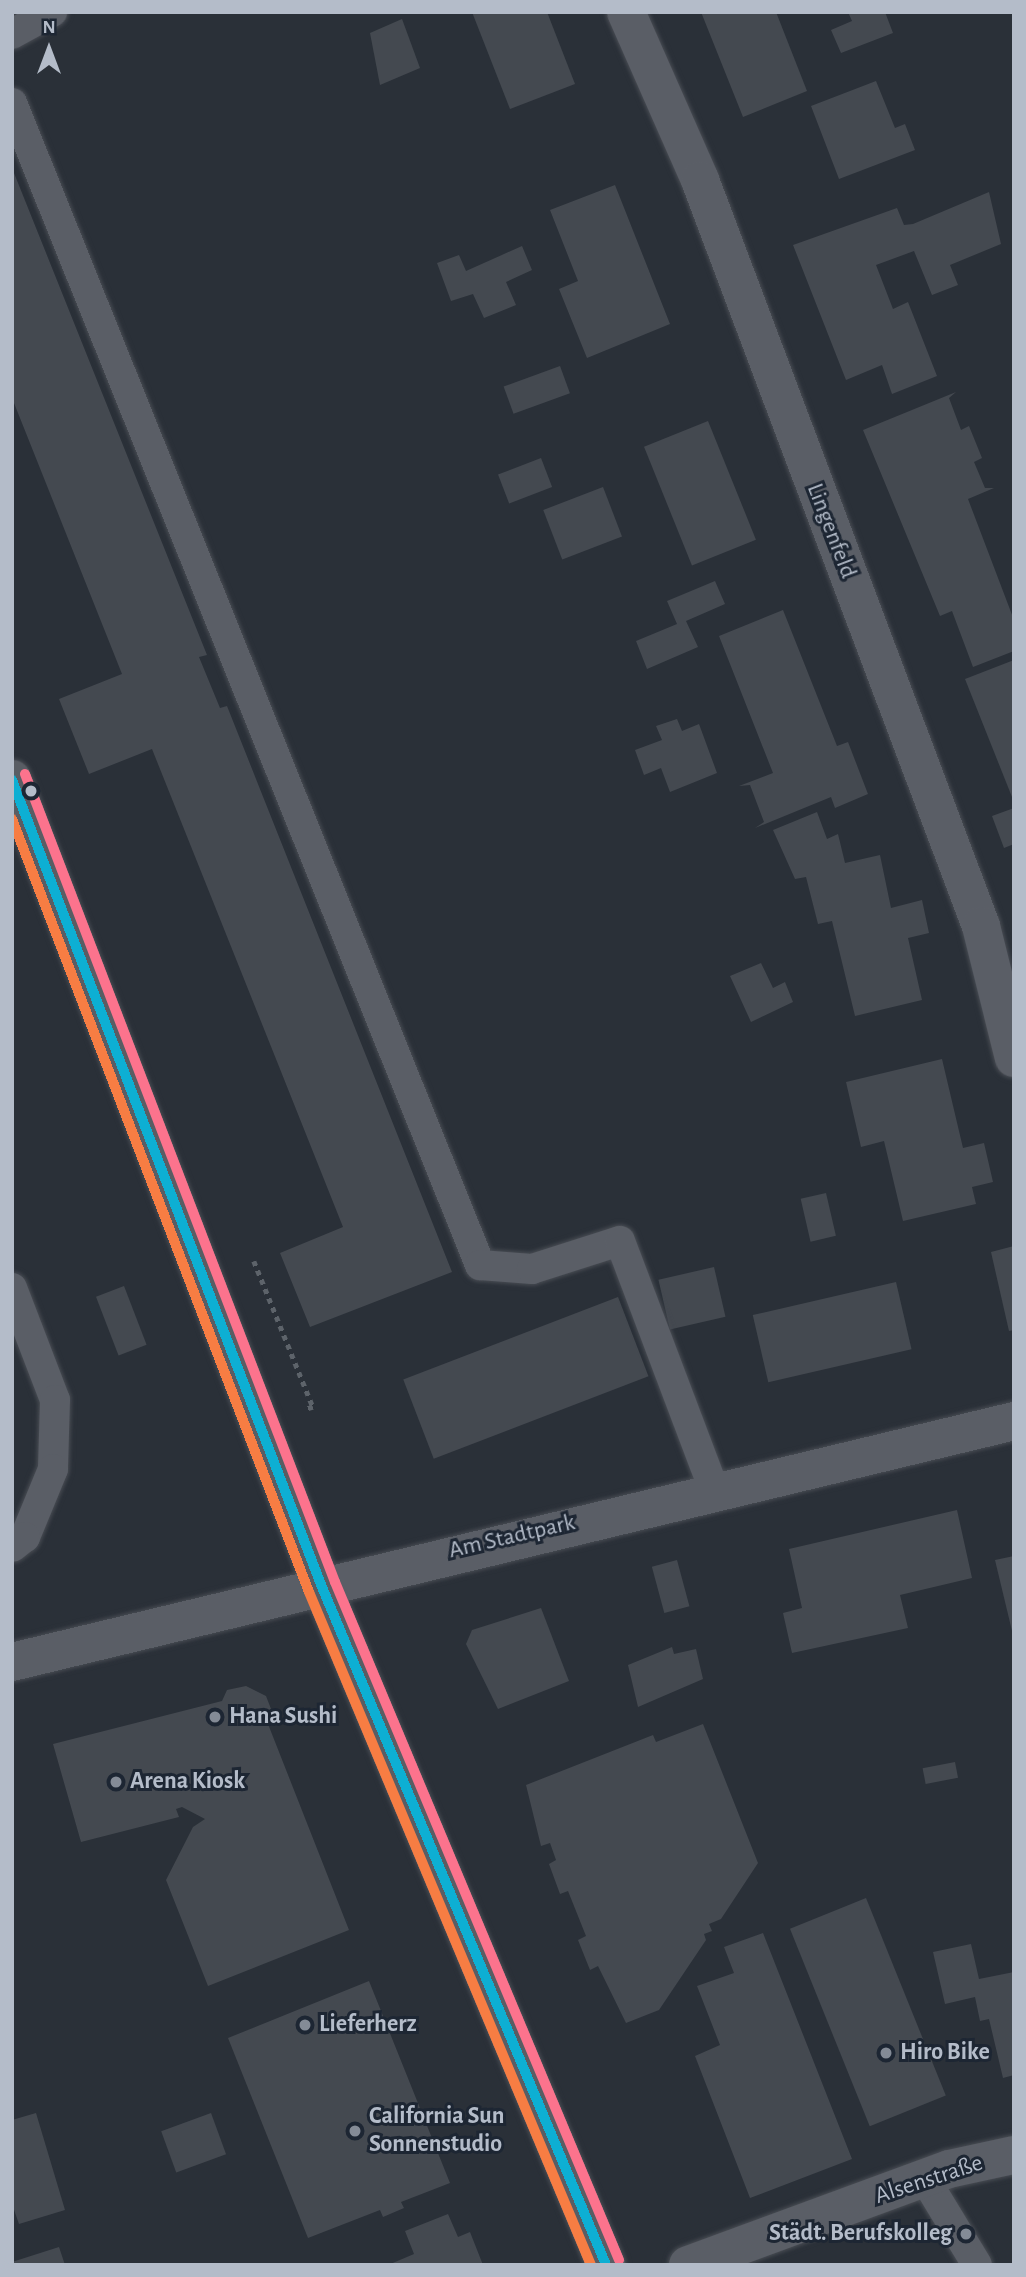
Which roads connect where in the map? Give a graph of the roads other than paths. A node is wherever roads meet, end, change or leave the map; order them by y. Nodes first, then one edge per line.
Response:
1 (52, 12) edge
2 (626, 12) edge
3 (12, 34) edge
4 (12, 103) edge
5 (12, 779) edge
6 (1014, 1058) edge
7 (12, 1288) edge
8 (1014, 1421) edge
9 (714, 1490) junction
10 (12, 1547) edge
11 (322, 1587) junction
12 (12, 1662) edge
13 (1014, 2155) edge
14 (925, 2179) junction
15 (606, 2265) edge
16 (688, 2265) edge
17 (977, 2265) edge

1 - 3 lane
2 - 6 street, Lingenfeld
4 - 9 lane
5 - 11 main road
7 - 10 lane
8 - 9 street, Am Stadtpark
9 - 11 street, Am Stadtpark
11 - 12 street, Am Stadtpark
11 - 15 main road
13 - 14 street, Alsenstraße
14 - 16 street, Alsenstraße
14 - 17 lane

